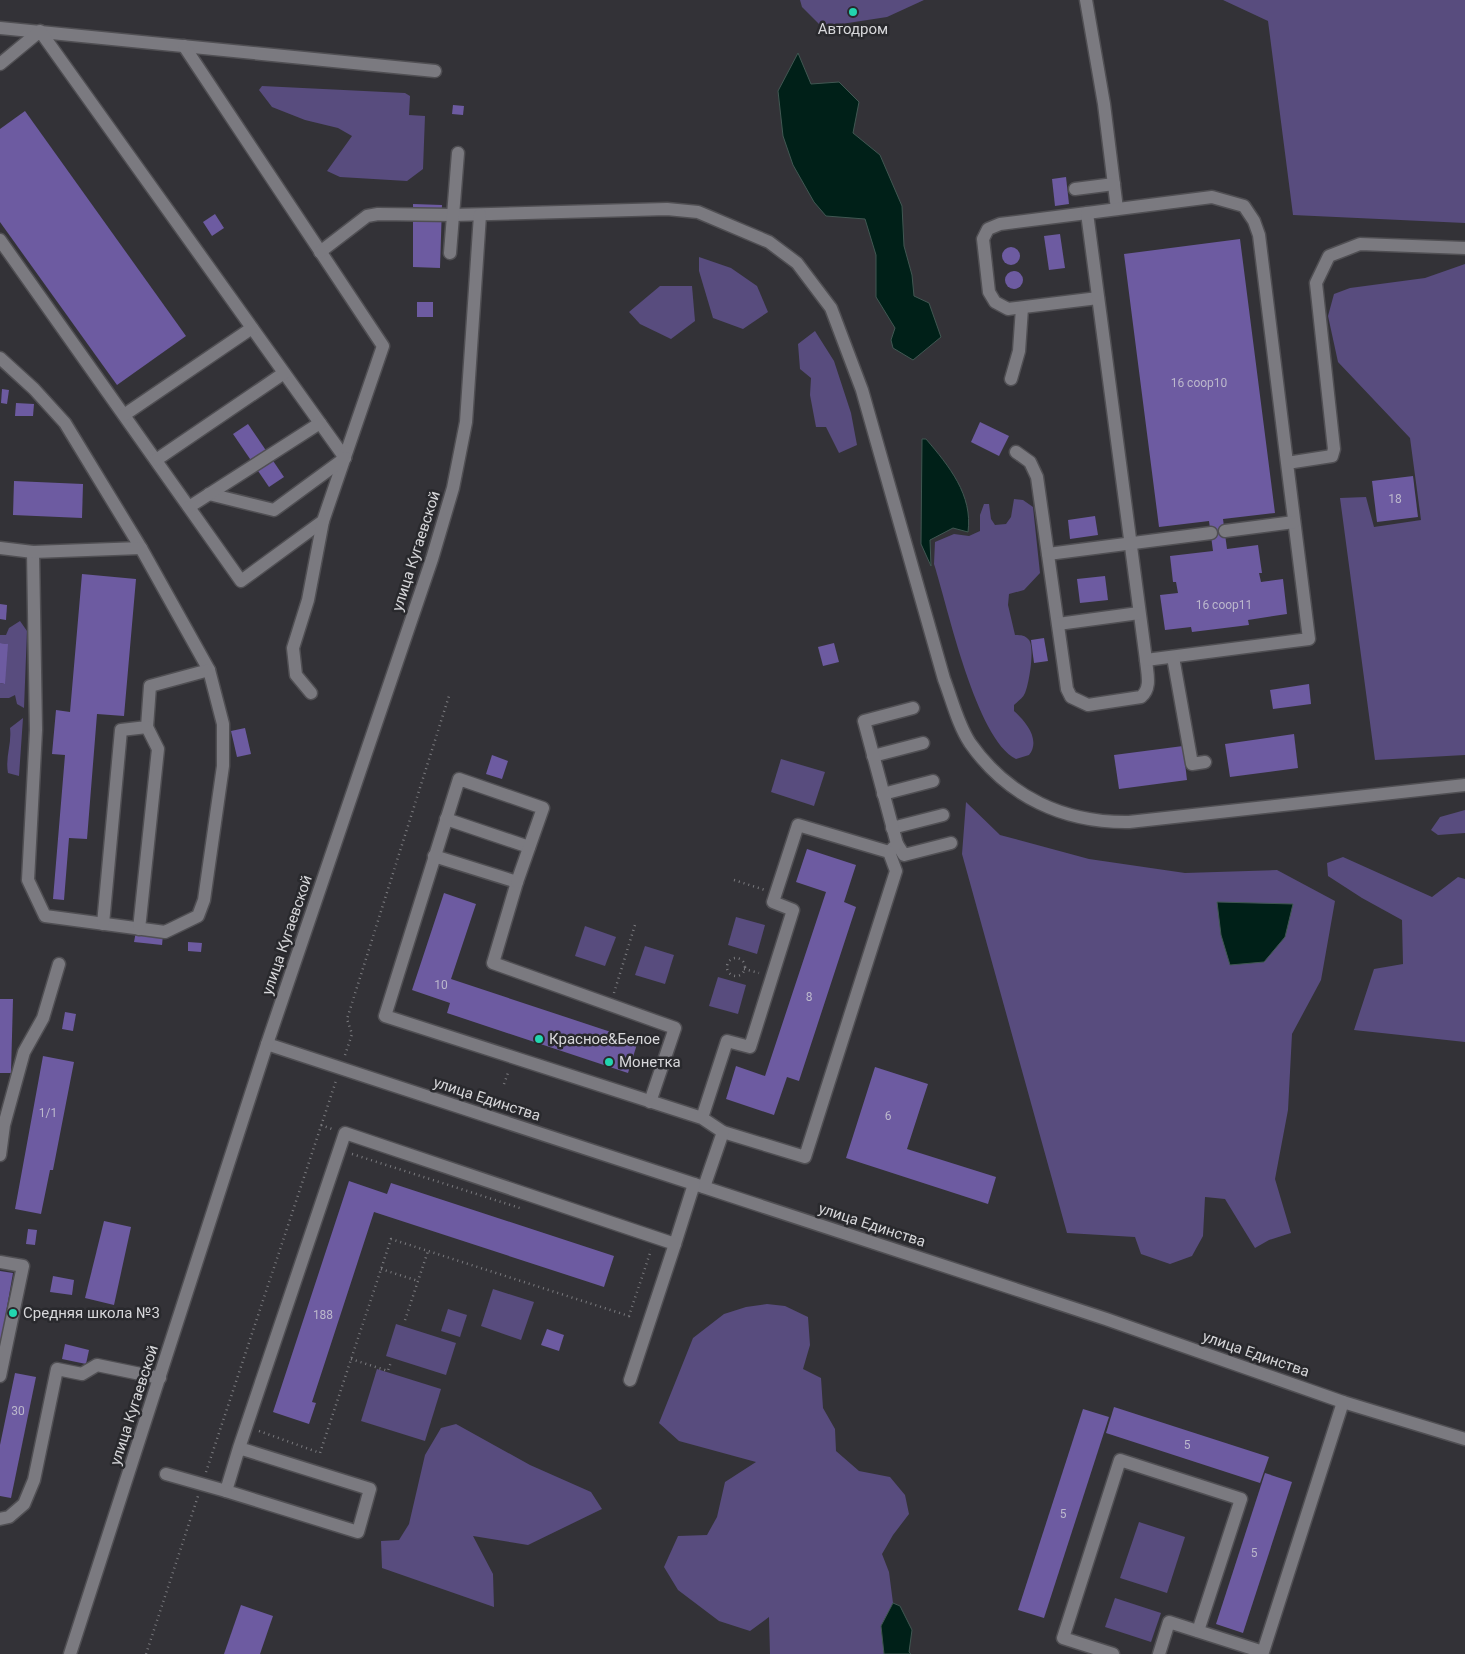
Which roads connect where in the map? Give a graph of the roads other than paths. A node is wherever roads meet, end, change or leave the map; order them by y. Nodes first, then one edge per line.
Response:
1 (1086, 0) edge
2 (0, 28) edge
3 (40, 31) junction
4 (184, 46) junction
5 (0, 64) edge
6 (435, 71) dead end
7 (458, 153) dead end
8 (1114, 184) junction
9 (1075, 189) dead end
10 (1117, 209) junction
11 (1087, 213) junction
12 (480, 214) junction
13 (453, 215) junction
14 (0, 240) edge
15 (1465, 248) edge
16 (320, 252) junction
17 (450, 253) dead end
18 (1098, 298) junction
19 (1022, 308) junction
20 (252, 328) junction
21 (0, 358) edge
22 (284, 373) junction
23 (1011, 378) dead end
24 (124, 415) junction
25 (320, 423) junction
26 (1016, 452) dead end
27 (345, 458) junction
28 (156, 460) junction
29 (1287, 463) junction
30 (209, 494) junction
31 (189, 506) junction
32 (324, 521) junction
33 (1294, 522) junction
34 (1225, 531) dead end
35 (1211, 533) dead end
36 (1130, 543) junction
37 (0, 548) edge
38 (141, 548) junction
39 (33, 552) junction
40 (1048, 554) junction
41 (1139, 613) junction
42 (1058, 624) junction
43 (1173, 657) junction
44 (1146, 660) junction
45 (208, 670) junction
46 (311, 693) dead end
47 (913, 708) dead end
48 (147, 727) junction
49 (923, 743) dead end
50 (873, 756) junction
51 (1205, 762) dead end
52 (933, 781) dead end
53 (1465, 785) edge
54 (883, 794) junction
55 (943, 815) dead end
56 (446, 819) junction
57 (892, 828) junction
58 (950, 844) dead end
59 (529, 847) junction
60 (893, 848) junction
61 (434, 856) junction
62 (517, 882) junction
63 (103, 924) junction
64 (139, 929) junction
65 (58, 964) dead end
66 (267, 1044) junction
67 (650, 1102) junction
68 (702, 1118) junction
69 (2, 1124) edge
70 (723, 1132) junction
71 (0, 1155) edge
72 (699, 1186) junction
73 (675, 1244) junction
74 (0, 1262) edge
75 (0, 1376) edge
76 (160, 1378) junction
77 (630, 1380) dead end
78 (1343, 1402) junction
79 (1465, 1439) edge
80 (239, 1448) junction
81 (166, 1474) dead end
82 (226, 1491) junction
83 (0, 1519) edge
84 (1198, 1631) junction
85 (70, 1654) edge
86 (1113, 1654) edge
87 (1159, 1654) edge

1 - 8 street
2 - 3 street
3 - 4 street
3 - 5 street
3 - 20 street
4 - 6 street
4 - 16 street
7 - 13 street
8 - 9 street
8 - 10 street
10 - 11 street
10 - 29 street
11 - 18 street
11 - 19 street
12 - 13 street
12 - 53 street
12 - 66 street, улица Кугаевской
13 - 16 street
13 - 17 street
14 - 24 street
15 - 29 street
16 - 27 street
18 - 19 street
18 - 36 street
19 - 23 street
20 - 22 street
20 - 24 street
21 - 38 street
22 - 25 street
22 - 28 street
24 - 28 street
25 - 27 street
25 - 30 street
26 - 40 street
27 - 30 street
27 - 32 street
28 - 31 street
29 - 33 street
30 - 31 street
31 - 32 street
32 - 46 street
33 - 34 street
33 - 43 street
35 - 36 street
36 - 40 street
36 - 41 street
37 - 39 street
38 - 39 street
38 - 45 street
39 - 63 street
40 - 42 street
41 - 42 street
41 - 44 street
42 - 44 street
43 - 44 street
43 - 51 street
45 - 48 street
45 - 64 street
47 - 50 street
48 - 63 street
48 - 64 street
49 - 50 street
50 - 54 street
52 - 54 street
54 - 57 street
55 - 57 street
56 - 59 street
56 - 59 street
56 - 61 street
57 - 60 street
58 - 60 street
59 - 62 street
60 - 68 street
60 - 70 street
61 - 62 street
61 - 67 street
62 - 67 street
63 - 64 street
65 - 69 street
66 - 72 street, улица Единства
66 - 76 street, улица Кугаевской
67 - 68 street
68 - 70 street
69 - 71 street
70 - 72 street
72 - 73 street
72 - 78 street, улица Единства
73 - 77 street
73 - 80 street
74 - 75 street
76 - 83 street
76 - 85 street, улица Кугаевской
78 - 79 street, улица Единства
78 - 84 street
80 - 82 street
80 - 82 street
81 - 82 street
84 - 86 street
84 - 87 street

